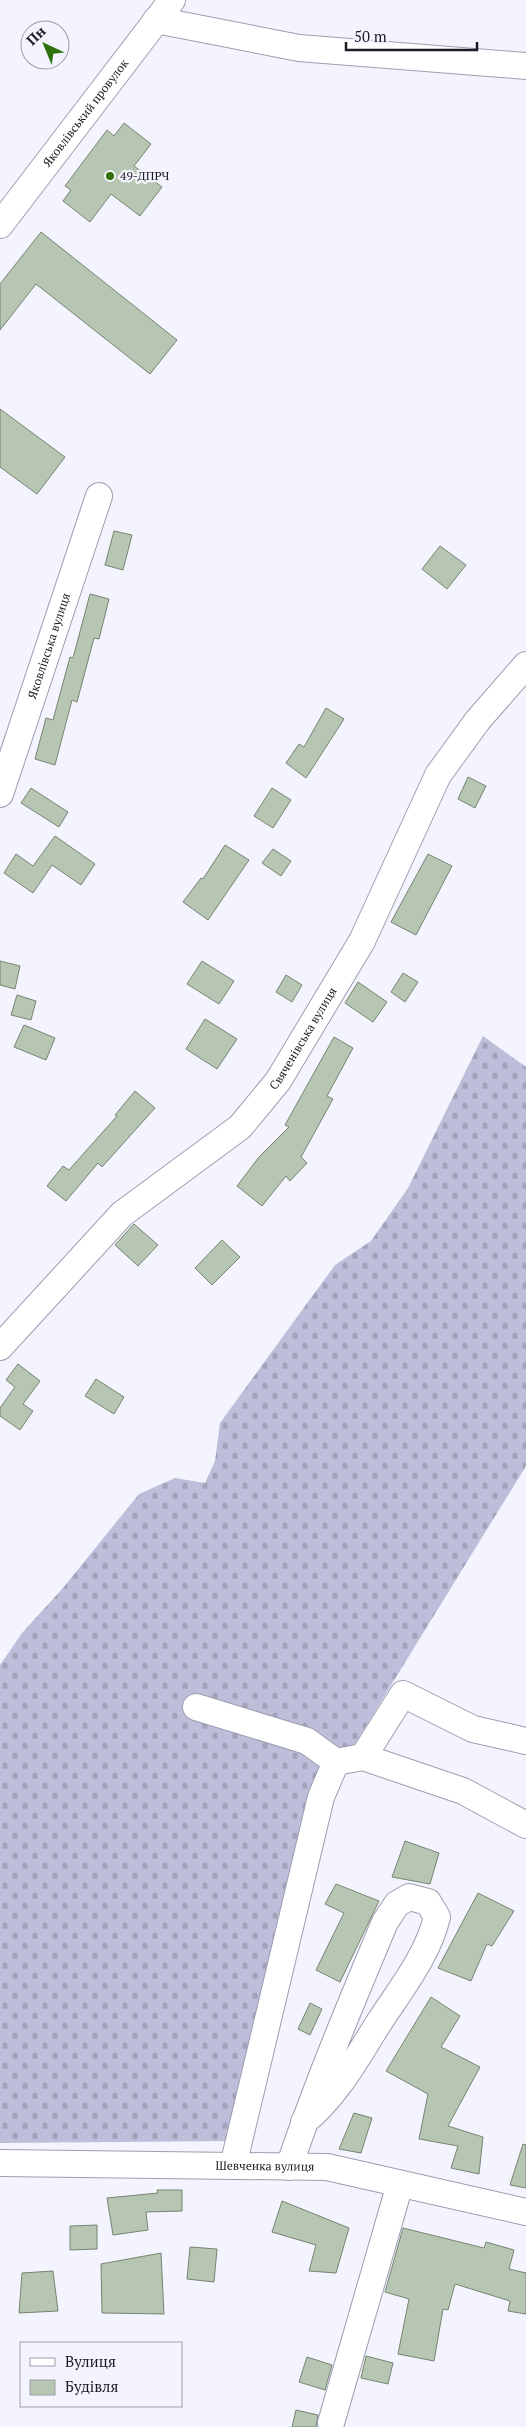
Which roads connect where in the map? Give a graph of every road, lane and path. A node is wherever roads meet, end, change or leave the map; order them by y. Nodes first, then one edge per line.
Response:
1 (164, 10) edge
2 (526, 66) edge
3 (0, 225) edge
4 (99, 496) dead end
5 (526, 666) edge
6 (0, 794) edge
7 (0, 1347) edge
8 (196, 1707) dead end
9 (526, 1741) edge
10 (363, 1757) junction
11 (336, 1762) junction
12 (526, 1825) edge
13 (304, 2122) junction
14 (0, 2163) edge
15 (233, 2166) junction
16 (289, 2167) junction
17 (400, 2184) junction
18 (526, 2212) edge
19 (331, 2423) dead end

1 - 2 street
1 - 3 street, Яковлівський провулок
4 - 6 street, Яковлівська вулиця
5 - 7 street, Свяченівська вулиця
8 - 11 street
9 - 10 street
10 - 11 street
10 - 12 street
11 - 15 street
13 - 13 street
13 - 16 street
14 - 15 street, Шевченка вулиця
15 - 16 street, Шевченка вулиця
16 - 17 street, Шевченка вулиця
17 - 18 street, Шевченка вулиця
17 - 19 street

